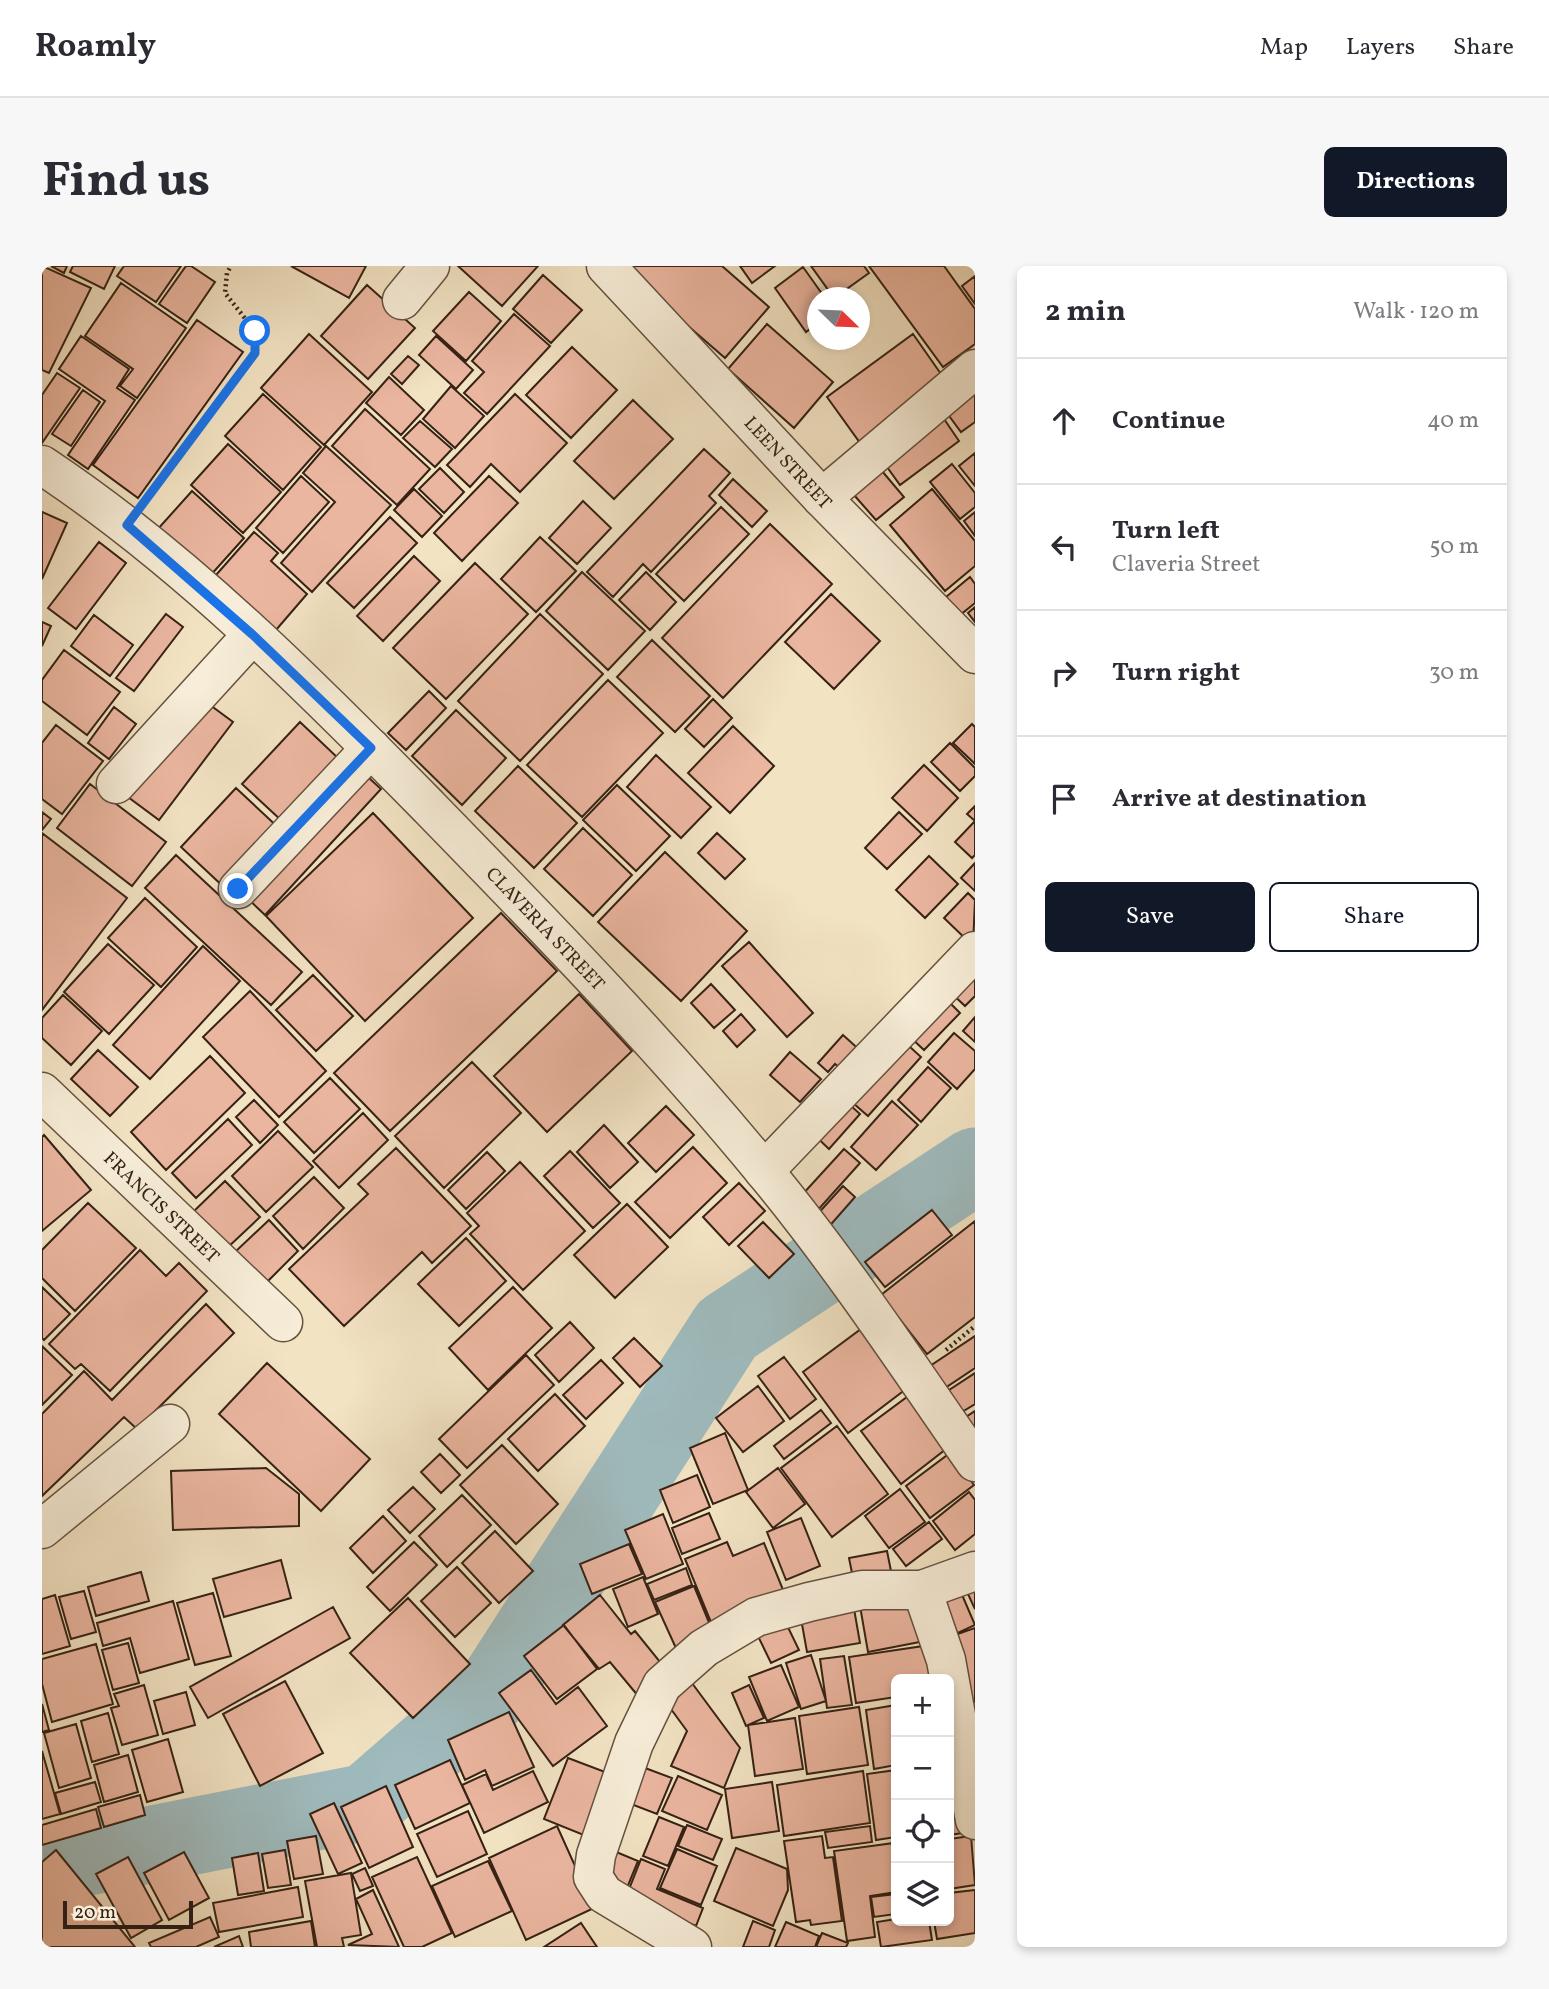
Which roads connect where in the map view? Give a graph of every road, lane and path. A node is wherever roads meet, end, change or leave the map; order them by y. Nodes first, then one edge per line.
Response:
1 (232, 266) edge
2 (430, 266) edge
3 (606, 266) edge
4 (402, 300) dead end
5 (975, 369) edge
6 (42, 465) edge
7 (822, 498) junction
8 (127, 525) junction
9 (253, 635) junction
10 (975, 654) edge
11 (371, 748) junction
12 (116, 784) dead end
13 (238, 889) dead end
14 (975, 951) edge
15 (42, 1092) edge
16 (764, 1171) junction
17 (283, 1322) dead end
18 (170, 1424) dead end
19 (975, 1462) edge
20 (42, 1530) edge
21 (975, 1571) edge
22 (922, 1590) junction
23 (975, 1820) edge
24 (692, 1947) edge

1 - 8 path
2 - 4 street
3 - 7 street, LEEN STREET
5 - 7 street
6 - 8 street, CLAVERIA STREET
7 - 10 street, LEEN STREET
8 - 9 street, CLAVERIA STREET
9 - 11 street, CLAVERIA STREET
9 - 12 street
11 - 13 street
11 - 16 street, CLAVERIA STREET
14 - 16 street
15 - 17 street, FRANCIS STREET
16 - 19 street, CLAVERIA STREET
18 - 20 street
21 - 22 street
22 - 23 street
22 - 24 street

